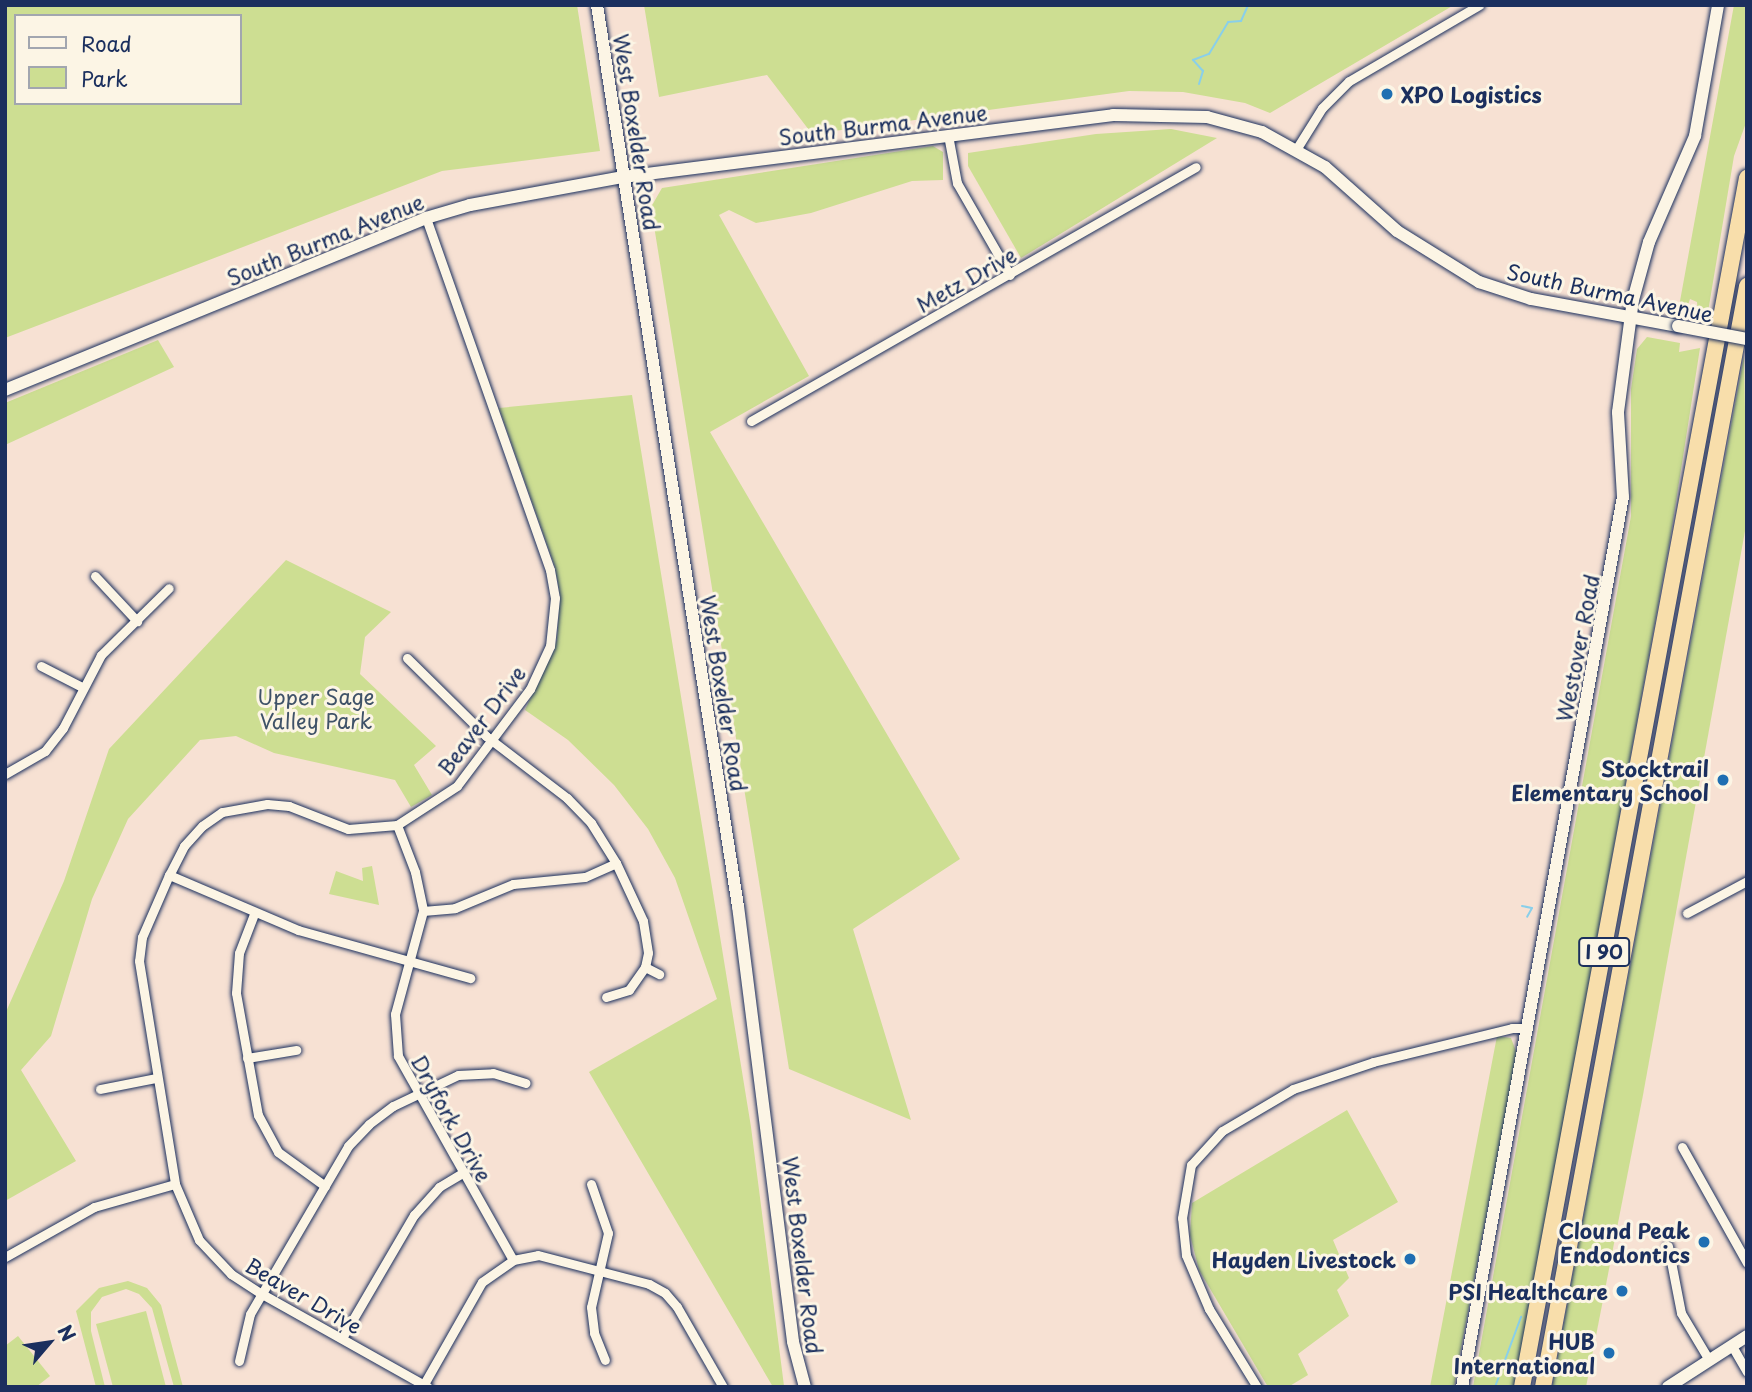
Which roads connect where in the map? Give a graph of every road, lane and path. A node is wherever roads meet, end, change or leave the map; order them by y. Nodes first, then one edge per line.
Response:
1 (597, 5) edge
2 (1479, 5) edge
3 (1718, 5) edge
4 (948, 135) junction
5 (1297, 148) junction
6 (1196, 167) dead end
7 (623, 177) junction
8 (1747, 178) edge
9 (426, 218) junction
10 (1010, 275) junction
11 (1747, 286) edge
12 (1630, 319) junction
13 (1747, 339) edge
14 (5, 390) edge
15 (751, 421) dead end
16 (95, 576) dead end
17 (169, 588) dead end
18 (137, 621) junction
19 (407, 658) dead end
20 (41, 666) dead end
21 (82, 687) junction
22 (492, 741) junction
23 (5, 775) edge
24 (397, 825) junction
25 (616, 863) junction
26 (169, 875) junction
27 (1746, 884) edge
28 (422, 911) junction
29 (1687, 913) dead end
30 (254, 914) junction
31 (409, 962) junction
32 (645, 967) junction
33 (659, 974) dead end
34 (470, 978) dead end
35 (606, 998) dead end
36 (1527, 1028) junction
37 (296, 1050) dead end
38 (247, 1058) junction
39 (156, 1078) junction
40 (525, 1083) dead end
41 (100, 1089) dead end
42 (416, 1095) junction
43 (1682, 1147) dead end
44 (462, 1173) junction
45 (175, 1184) junction
46 (591, 1184) dead end
47 (325, 1186) junction
48 (1668, 1246) dead end
49 (5, 1257) edge
50 (513, 1260) junction
51 (1747, 1263) edge
52 (600, 1271) junction
53 (262, 1294) junction
54 (1747, 1336) edge
55 (342, 1338) junction
56 (1732, 1346) junction
57 (605, 1360) dead end
58 (1709, 1360) junction
59 (239, 1362) dead end
60 (1747, 1372) edge
61 (426, 1385) edge
62 (723, 1387) edge
63 (805, 1387) edge
64 (1257, 1387) edge
65 (1462, 1387) edge
66 (1522, 1387) edge
67 (1543, 1387) edge
68 (1668, 1387) edge

1 - 7 street, West Boxelder Road
2 - 5 street
3 - 12 street, Westover Road
4 - 5 street, South Burma Avenue
4 - 7 street, South Burma Avenue
4 - 10 street
5 - 12 street, South Burma Avenue
6 - 10 street, Metz Drive
7 - 9 street, South Burma Avenue
7 - 63 street, West Boxelder Road
8 - 66 highway, I 90
9 - 14 street, South Burma Avenue
9 - 22 street, Beaver Drive
10 - 15 street, Metz Drive
11 - 67 highway, I 90
12 - 13 street, South Burma Avenue, bridge
12 - 36 street, Westover Road
16 - 18 street
17 - 18 street
18 - 21 street
19 - 22 street
20 - 21 street
21 - 23 street
22 - 24 street, Beaver Drive
22 - 25 street
24 - 26 street, Beaver Drive
24 - 28 street, Dryfork Drive
25 - 28 street
25 - 32 street
26 - 30 street
26 - 39 street, Beaver Drive
27 - 29 street
28 - 31 street, Dryfork Drive
30 - 31 street
30 - 38 street
31 - 34 street
31 - 42 street, Dryfork Drive
32 - 33 street
32 - 35 street
36 - 64 street
36 - 65 street, Westover Road
37 - 38 street
38 - 47 street
39 - 41 street
39 - 45 street, Beaver Drive
40 - 42 street
42 - 44 street, Dryfork Drive
42 - 47 street
43 - 51 street
44 - 50 street, Dryfork Drive
44 - 55 street
45 - 49 street
45 - 53 street, Beaver Drive
46 - 52 street
47 - 53 street
48 - 58 street
50 - 52 street
50 - 61 street
52 - 57 street
52 - 62 street
53 - 55 street, Beaver Drive
53 - 59 street
54 - 56 street
55 - 61 street, Beaver Drive
56 - 58 street
56 - 60 street
58 - 68 street

